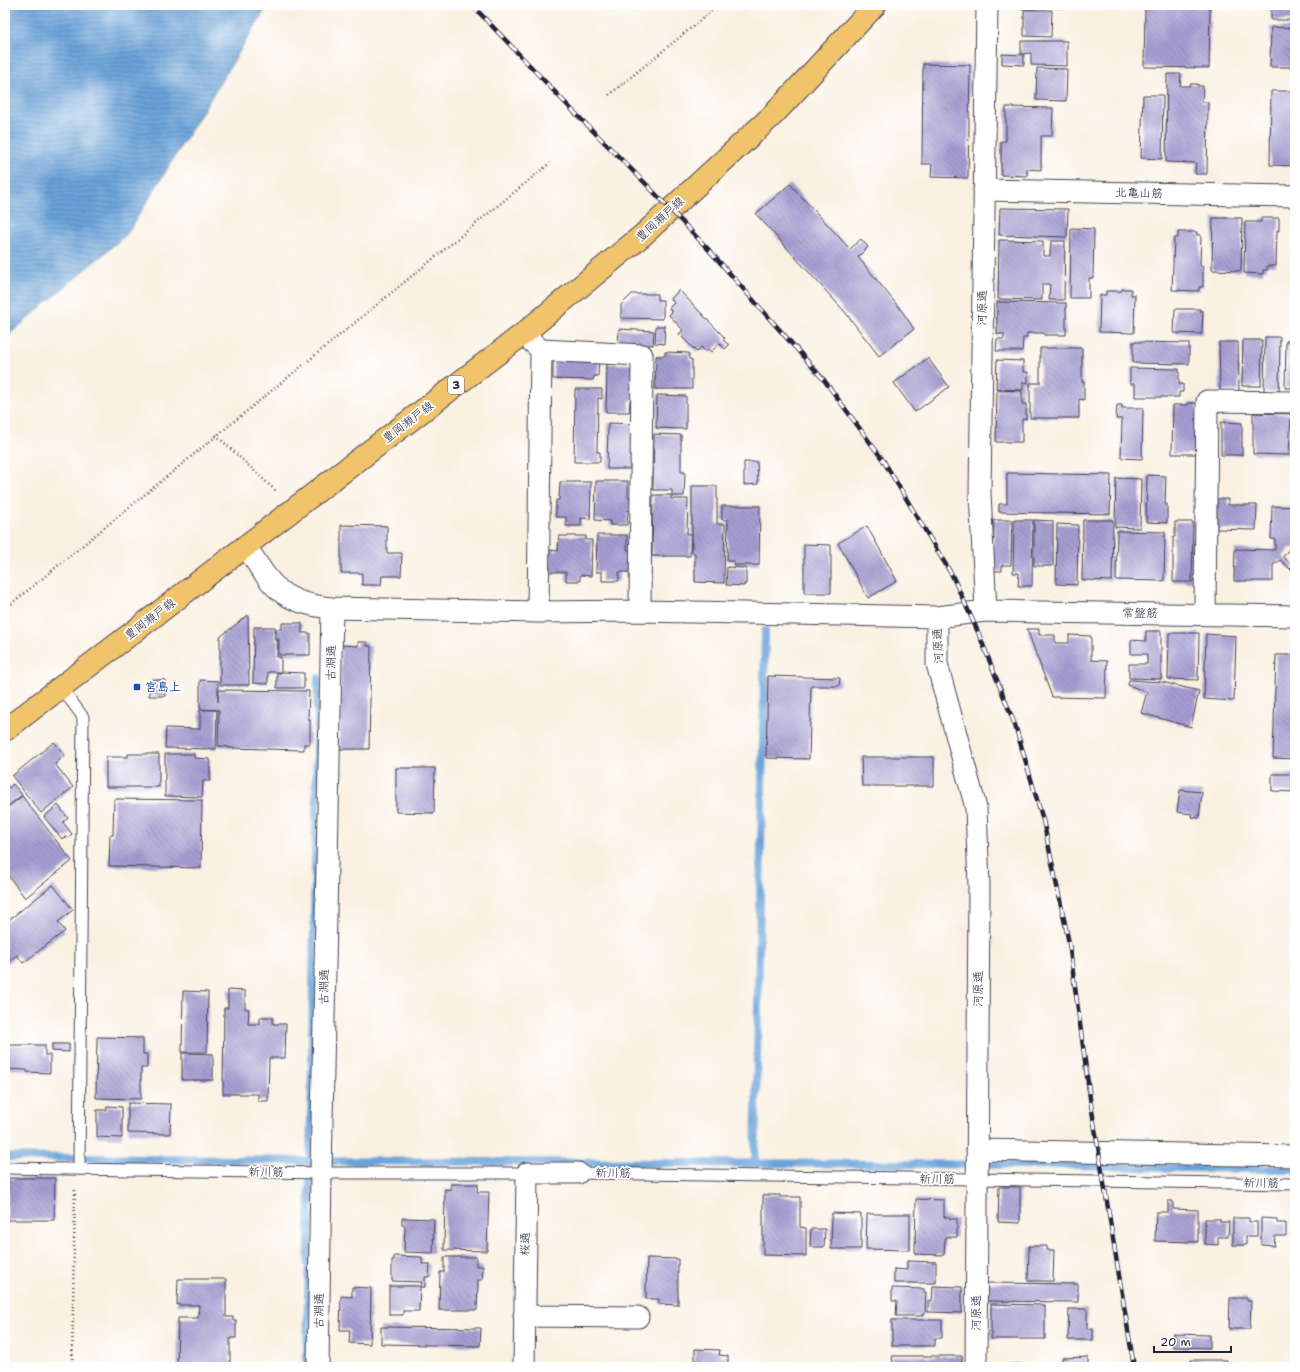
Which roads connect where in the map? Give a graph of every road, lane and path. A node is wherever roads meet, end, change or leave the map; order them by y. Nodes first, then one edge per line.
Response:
1 (719, 5) edge
2 (875, 5) edge
3 (987, 5) edge
4 (609, 95) dead end
5 (550, 162) dead end
6 (984, 190) junction
7 (1295, 196) edge
8 (523, 334) junction
9 (541, 350) junction
10 (1295, 402) edge
11 (216, 436) junction
12 (280, 495) dead end
13 (246, 546) junction
14 (332, 608) junction
15 (5, 609) edge
16 (640, 611) junction
17 (986, 611) junction
18 (538, 612) junction
19 (1205, 614) junction
20 (1295, 616) edge
21 (936, 617) junction
22 (61, 687) junction
23 (5, 730) edge
24 (977, 1150) junction
25 (1295, 1156) edge
26 (5, 1168) edge
27 (77, 1168) junction
28 (578, 1172) joint
29 (321, 1173) junction
30 (527, 1173) junction
31 (977, 1180) junction
32 (1295, 1184) edge
33 (524, 1316) junction
34 (638, 1317) dead end
35 (72, 1367) edge
36 (318, 1367) edge
37 (524, 1367) edge
38 (976, 1367) edge

1 - 4 path
2 - 8 main road, 豊岡瀬戸線 / 3
3 - 6 street, 河原通
5 - 11 path
6 - 7 street, 北亀山筋
6 - 17 street, 河原通
8 - 9 street
8 - 13 main road, 豊岡瀬戸線 / 3
9 - 16 street
9 - 18 street
10 - 19 street
11 - 12 path
11 - 15 path
13 - 14 street, 常盤筋
13 - 22 main road, 豊岡瀬戸線 / 3
14 - 18 street, 常盤筋
14 - 29 street, 古淵通
16 - 18 street, 常盤筋
16 - 21 street, 常盤筋
17 - 19 street, 常盤筋
17 - 21 street, 常盤筋
19 - 20 street, 常盤筋
21 - 24 street, 河原通
22 - 23 main road, 豊岡瀬戸線 / 3
22 - 27 lane
24 - 25 street
24 - 31 street, 河原通
26 - 27 lane, 新川筋
27 - 29 lane, 新川筋
27 - 35 path
28 - 30 street
28 - 31 lane, 新川筋
29 - 30 lane, 新川筋
29 - 36 street, 古淵通
30 - 33 street, 桜通
31 - 32 lane, 新川筋
31 - 38 street, 河原通
33 - 34 street
33 - 37 street, 桜通

